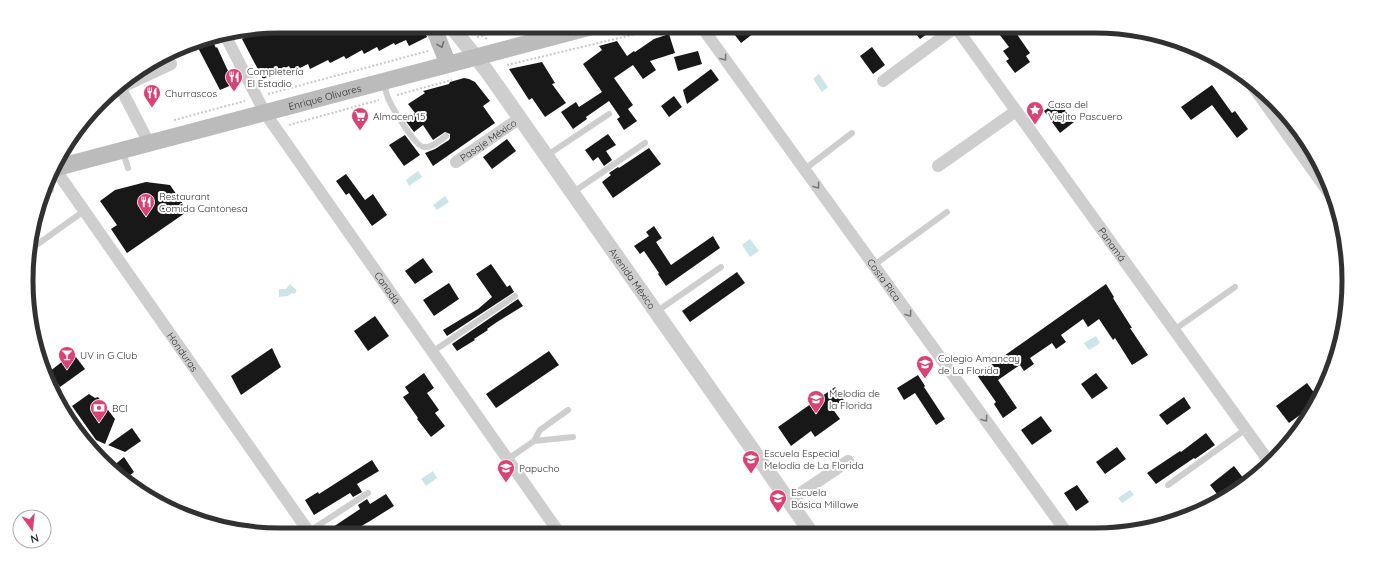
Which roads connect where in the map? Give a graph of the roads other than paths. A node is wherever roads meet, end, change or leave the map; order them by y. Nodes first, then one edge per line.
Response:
1 (436, 33) edge
2 (457, 33) edge
3 (573, 33) edge
4 (706, 33) edge
5 (946, 33) edge
6 (960, 33) edge
7 (229, 39) edge
8 (171, 64) dead end
9 (448, 64) junction
10 (481, 64) junction
11 (136, 80) edge
12 (383, 81) junction
13 (883, 81) dead end
14 (122, 90) edge
15 (1263, 99) edge
16 (1016, 111) junction
17 (265, 113) junction
18 (609, 114) dead end
19 (520, 118) junction
20 (852, 133) dead end
21 (446, 136) dead end
22 (1293, 136) edge
23 (645, 143) dead end
24 (149, 144) junction
25 (123, 150) junction
26 (546, 156) junction
27 (456, 162) dead end
28 (938, 166) dead end
29 (61, 167) edge
30 (128, 168) dead end
31 (805, 169) junction
32 (58, 173) edge
33 (1319, 176) edge
34 (572, 194) junction
35 (84, 211) junction
36 (947, 212) dead end
37 (35, 246) edge
38 (874, 265) junction
39 (721, 267) dead end
40 (1235, 287) dead end
41 (515, 296) dead end
42 (656, 312) junction
43 (1174, 330) junction
44 (432, 352) junction
45 (568, 410) dead end
46 (1246, 429) junction
47 (573, 437) dead end
48 (534, 440) junction
49 (508, 459) junction
50 (1267, 459) edge
51 (848, 461) dead end
52 (1168, 484) dead end
53 (368, 494) dead end
54 (789, 502) junction
55 (306, 528) edge
56 (317, 528) edge
57 (556, 528) edge
58 (808, 528) edge
59 (1063, 528) edge

1 -> 9 main road
2 - 10 street, Avenida México
3 - 10 main road, Enrique Olivares
4 -> 31 street, Costa Rica
5 - 13 street
6 - 16 street, Panamá
7 - 17 street, Canadá
8 - 11 street
9 - 10 main road, Enrique Olivares
9 - 12 main road, Enrique Olivares
10 - 19 street, Avenida México
12 - 17 main road, Enrique Olivares
12 - 21 lane
14 - 24 street
15 - 22 street
16 - 28 street
16 - 43 street, Panamá
17 - 24 main road, Enrique Olivares
17 - 44 street, Canadá
18 - 26 lane
19 - 26 street, Avenida México
19 - 27 street, Pasaje México
20 - 31 lane
22 - 33 street
23 - 34 lane
24 - 25 main road, Enrique Olivares
25 - 29 main road, Enrique Olivares
25 - 30 lane
26 - 34 street, Avenida México
31 -> 38 street, Costa Rica
32 - 35 street, Honduras
34 - 42 street, Avenida México
35 - 37 lane
35 - 55 street, Honduras
36 - 38 lane
38 -> 59 street, Costa Rica
39 - 42 lane
40 - 43 lane
41 - 44 lane
42 - 54 street, Avenida México
43 - 46 street, Panamá
44 - 49 street, Canadá
45 - 48 lane
46 - 50 street, Panamá
46 - 52 lane
47 - 48 lane
48 - 49 lane
49 - 57 street, Canadá
51 - 54 street
53 - 56 lane
54 - 58 street, Avenida México

